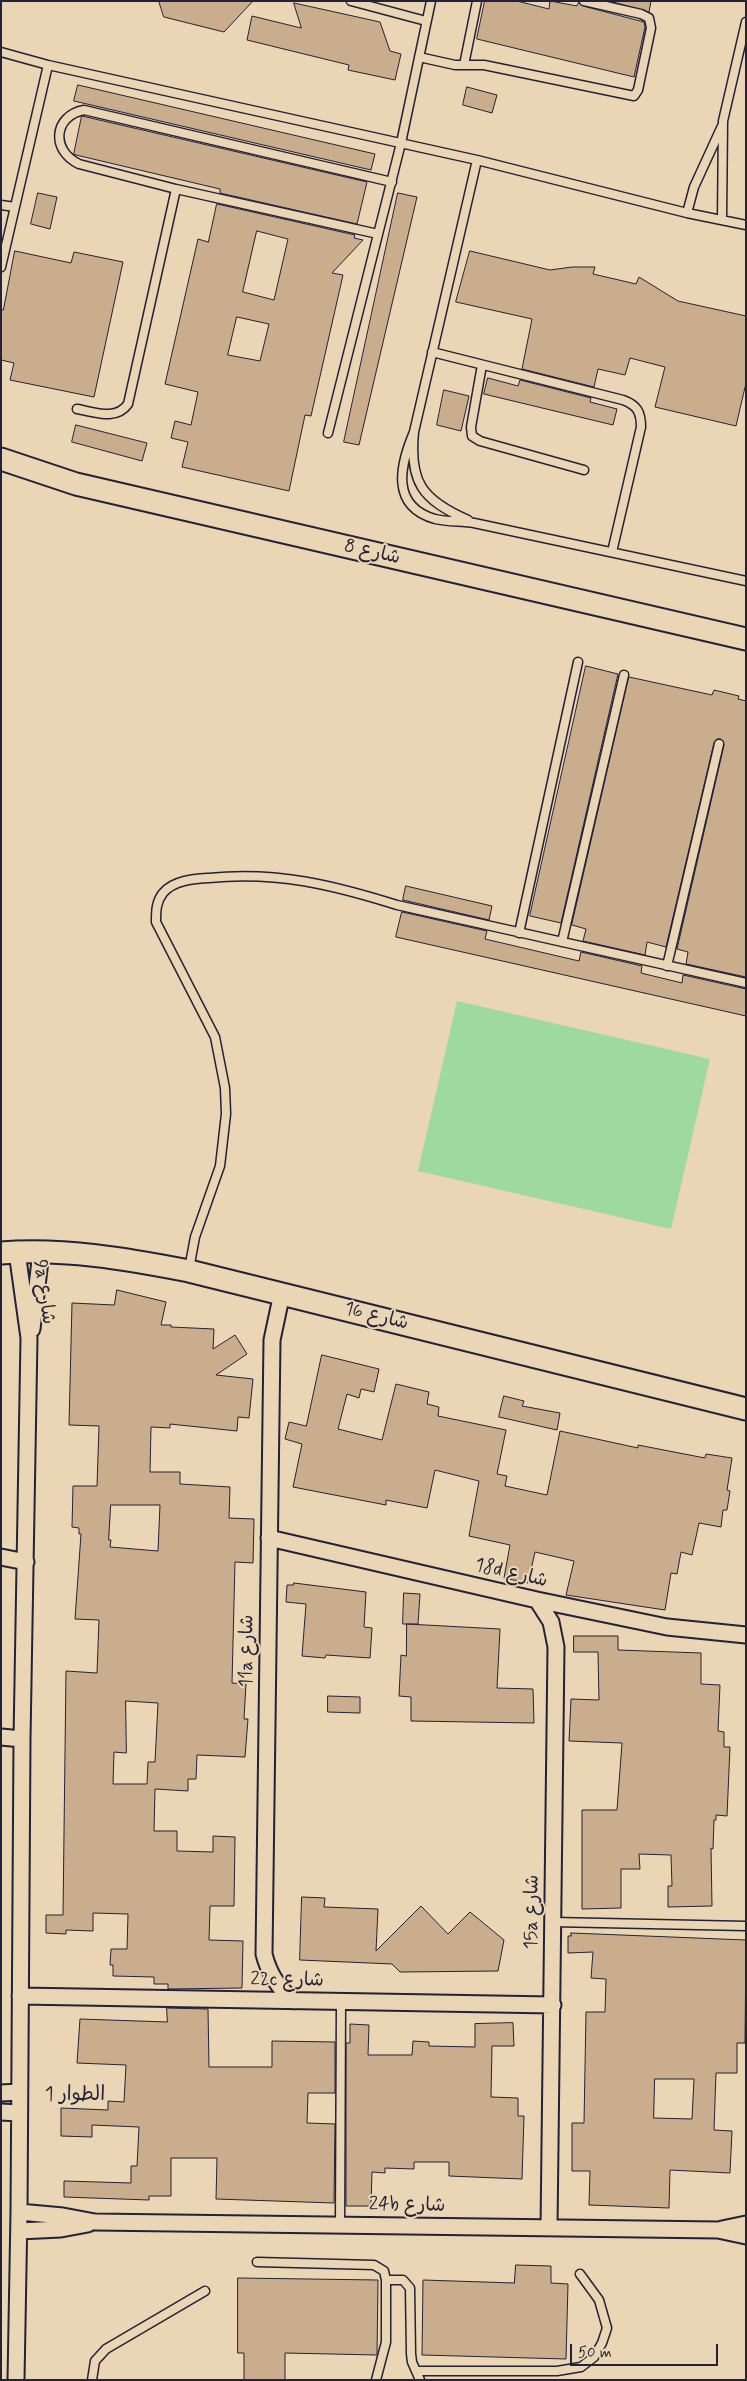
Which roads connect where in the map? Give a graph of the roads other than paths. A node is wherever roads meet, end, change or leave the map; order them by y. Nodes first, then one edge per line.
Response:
1 (351, 1) edge
2 (431, 1) edge
3 (476, 1) edge
4 (584, 1) edge
5 (426, 21) junction
6 (746, 22) edge
7 (1, 52) edge
8 (419, 57) junction
9 (48, 65) junction
10 (464, 65) junction
11 (723, 122) junction
12 (401, 143) junction
13 (477, 160) junction
14 (392, 182) junction
15 (176, 189) junction
16 (1, 204) edge
17 (15, 206) junction
18 (687, 213) junction
19 (722, 220) junction
20 (746, 226) edge
21 (378, 234) junction
22 (1, 267) edge
23 (432, 352) junction
24 (482, 365) junction
25 (77, 409) dead end
26 (414, 432) junction
27 (328, 433) dead end
28 (1, 459) edge
29 (584, 470) dead end
30 (474, 522) junction
31 (612, 552) junction
32 (746, 582) edge
33 (746, 639) edge
34 (578, 662) dead end
35 (624, 675) dead end
36 (719, 744) dead end
37 (519, 932) junction
38 (562, 942) junction
39 (667, 966) junction
40 (746, 983) edge
41 (9, 1252) edge
42 (41, 1252) junction
43 (189, 1271) junction
44 (282, 1293) junction
45 (30, 1338) junction
46 (746, 1409) edge
47 (269, 1538) junction
48 (1, 1557) edge
49 (26, 1562) junction
50 (537, 1600) junction
51 (746, 1634) edge
52 (1, 1737) edge
53 (22, 1739) junction
54 (553, 1922) junction
55 (746, 1926) edge
56 (20, 1996) junction
57 (294, 2001) junction
58 (341, 2001) junction
59 (553, 2005) junction
60 (19, 2092) junction
61 (1, 2093) edge
62 (1, 2112) edge
63 (19, 2113) junction
64 (19, 2212) junction
65 (95, 2222) junction
66 (746, 2224) edge
67 (340, 2226) junction
68 (549, 2228) junction
69 (718, 2230) junction
70 (19, 2231) junction
71 (746, 2236) edge
72 (257, 2262) dead end
73 (580, 2274) dead end
74 (386, 2280) junction
75 (205, 2291) dead end
76 (416, 2371) junction
77 (16, 2380) edge
78 (92, 2380) edge
79 (376, 2380) edge
80 (420, 2380) edge

1 - 5 lane
2 - 5 lane
3 - 10 lane
4 - 10 lane
5 - 8 lane
6 - 11 lane
7 - 9 lane
8 - 10 lane
8 - 12 lane
9 - 12 lane
9 - 17 lane
11 - 18 lane
11 - 19 lane
12 - 13 lane
12 - 14 lane
13 - 18 lane
13 - 23 lane
14 - 15 lane
14 - 21 lane
15 - 21 lane
15 - 25 lane
16 - 17 lane
17 - 22 lane
18 - 19 lane
19 - 20 lane
21 - 27 lane
23 - 24 lane
23 - 26 lane
24 - 29 lane
24 - 31 lane
26 - 30 lane
26 - 30 lane
28 - 33 street, شارع 8
30 - 31 lane
31 - 32 lane
34 - 37 lane
35 - 38 lane
36 - 39 lane
37 - 38 lane
37 - 43 lane
38 - 39 lane
39 - 40 lane
41 - 42 street, شارع 16
41 - 45 street, 9a شارع
42 - 43 street, شارع 16
42 - 45 street, 9a شارع
43 - 44 street, شارع 16
44 - 46 street, شارع 16
44 - 47 street, 11a شارع
45 - 49 street, 9a شارع
47 - 50 street, 18d شارع
47 - 57 street, 11a شارع
48 - 49 street
49 - 53 street, 9a شارع
50 - 51 street, 18d شارع
50 - 54 street, 15a شارع
52 - 53 street
53 - 56 street, 9a شارع
54 - 55 lane
54 - 59 street, 15a شارع
56 - 57 street, 22c شارع
56 - 60 street, 9a شارع
57 - 58 street, 22c شارع
58 - 59 street, 22c شارع
58 - 67 lane
59 - 68 street, 15a شارع
60 - 61 street
60 - 63 street, 9a شارع
62 - 63 street
63 - 64 street, 9a شارع
64 - 65 street, 24b شارع
64 - 70 street, 9a شارع
65 - 67 street, 24b شارع
65 - 70 street, 24b شارع
66 - 69 street, 24b شارع
67 - 68 street, 24b شارع
68 - 69 street, 24b شارع
69 - 71 street, 24b شارع
70 - 77 street, 9a شارع
72 - 74 lane
73 - 76 lane
74 - 76 lane
74 - 79 lane
75 - 78 lane
76 - 80 lane

